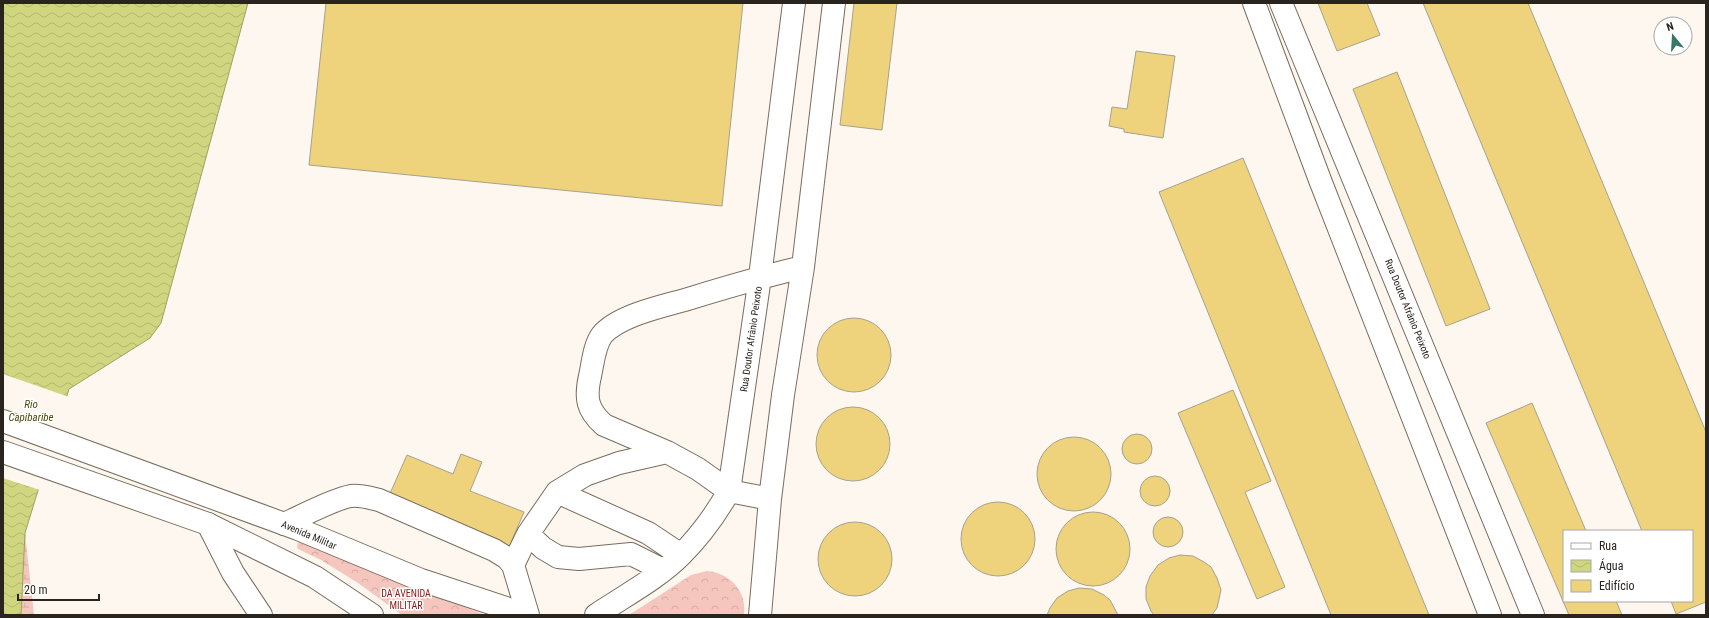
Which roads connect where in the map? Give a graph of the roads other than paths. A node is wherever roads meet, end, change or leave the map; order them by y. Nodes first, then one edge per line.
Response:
1 (794, 3) edge
2 (834, 3) edge
3 (1254, 3) edge
4 (1281, 3) edge
5 (803, 267) junction
6 (760, 277) junction
7 (3, 420) edge
8 (3, 452) edge
9 (667, 452) junction
10 (728, 491) junction
11 (557, 492) junction
12 (770, 499) junction
13 (208, 524) junction
14 (284, 524) junction
15 (648, 533) junction
16 (528, 534) junction
17 (631, 554) junction
18 (681, 555) junction
19 (513, 565) junction
20 (663, 570) junction
21 (261, 615) edge
22 (372, 615) edge
23 (528, 615) edge
24 (596, 615) edge
25 (760, 615) edge
26 (1490, 615) edge
27 (1533, 615) edge

1 - 6 street, Rua Doutor Afrânio Peixoto
2 - 5 street
3 - 26 street
4 - 27 street, Rua Doutor Afrânio Peixoto
5 - 6 street
5 - 12 street
6 - 9 street
6 - 10 street, Rua Doutor Afrânio Peixoto
7 - 14 street, Avenida Militar
8 - 13 street
9 - 10 street
9 - 11 street
10 - 12 street
10 - 18 street, Rua Doutor Afrânio Peixoto
11 - 15 street
11 - 16 street
12 - 25 street
13 - 21 street
13 - 22 street
14 - 19 street
14 - 23 street, Avenida Militar
15 - 17 street
15 - 18 street
16 - 17 street
16 - 19 street
17 - 20 street
18 - 20 street, Rua Doutor Afrânio Peixoto
19 - 23 street
20 - 24 street, Rua Doutor Afrânio Peixoto

